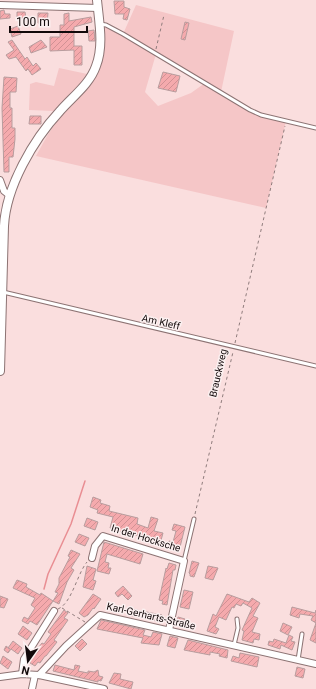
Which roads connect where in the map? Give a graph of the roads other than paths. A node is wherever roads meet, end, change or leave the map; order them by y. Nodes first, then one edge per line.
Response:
1 (98, 4) edge
2 (0, 5) edge
3 (99, 24) junction
4 (316, 128) edge
5 (0, 180) edge
6 (9, 195) junction
7 (3, 292) junction
8 (316, 366) edge
9 (0, 371) edge
10 (194, 519) road end
11 (92, 558) road end
12 (184, 561) junction
13 (54, 611) road end
14 (237, 619) dead end
15 (169, 630) junction
16 (302, 634) dead end
17 (234, 645) junction
18 (298, 660) junction
19 (316, 664) edge
20 (22, 674) junction
21 (37, 675) junction
22 (0, 677) edge
23 (32, 689) edge
24 (104, 689) edge

1 - 2 street
1 - 3 street
3 - 4 lane
3 - 6 street
5 - 6 street
6 - 7 street
7 - 8 lane, Am Kleff
7 - 9 street
10 - 12 lane
11 - 12 street, In der Hocksche
12 - 15 street
13 - 20 street
14 - 17 lane
15 - 17 street, Karl-Gerharts-Straße
15 - 21 street, Karl-Gerharts-Straße
16 - 18 lane
17 - 18 street, Karl-Gerharts-Straße
18 - 19 street, Karl-Gerharts-Straße
20 - 21 street
20 - 22 street
21 - 23 street
21 - 24 street

